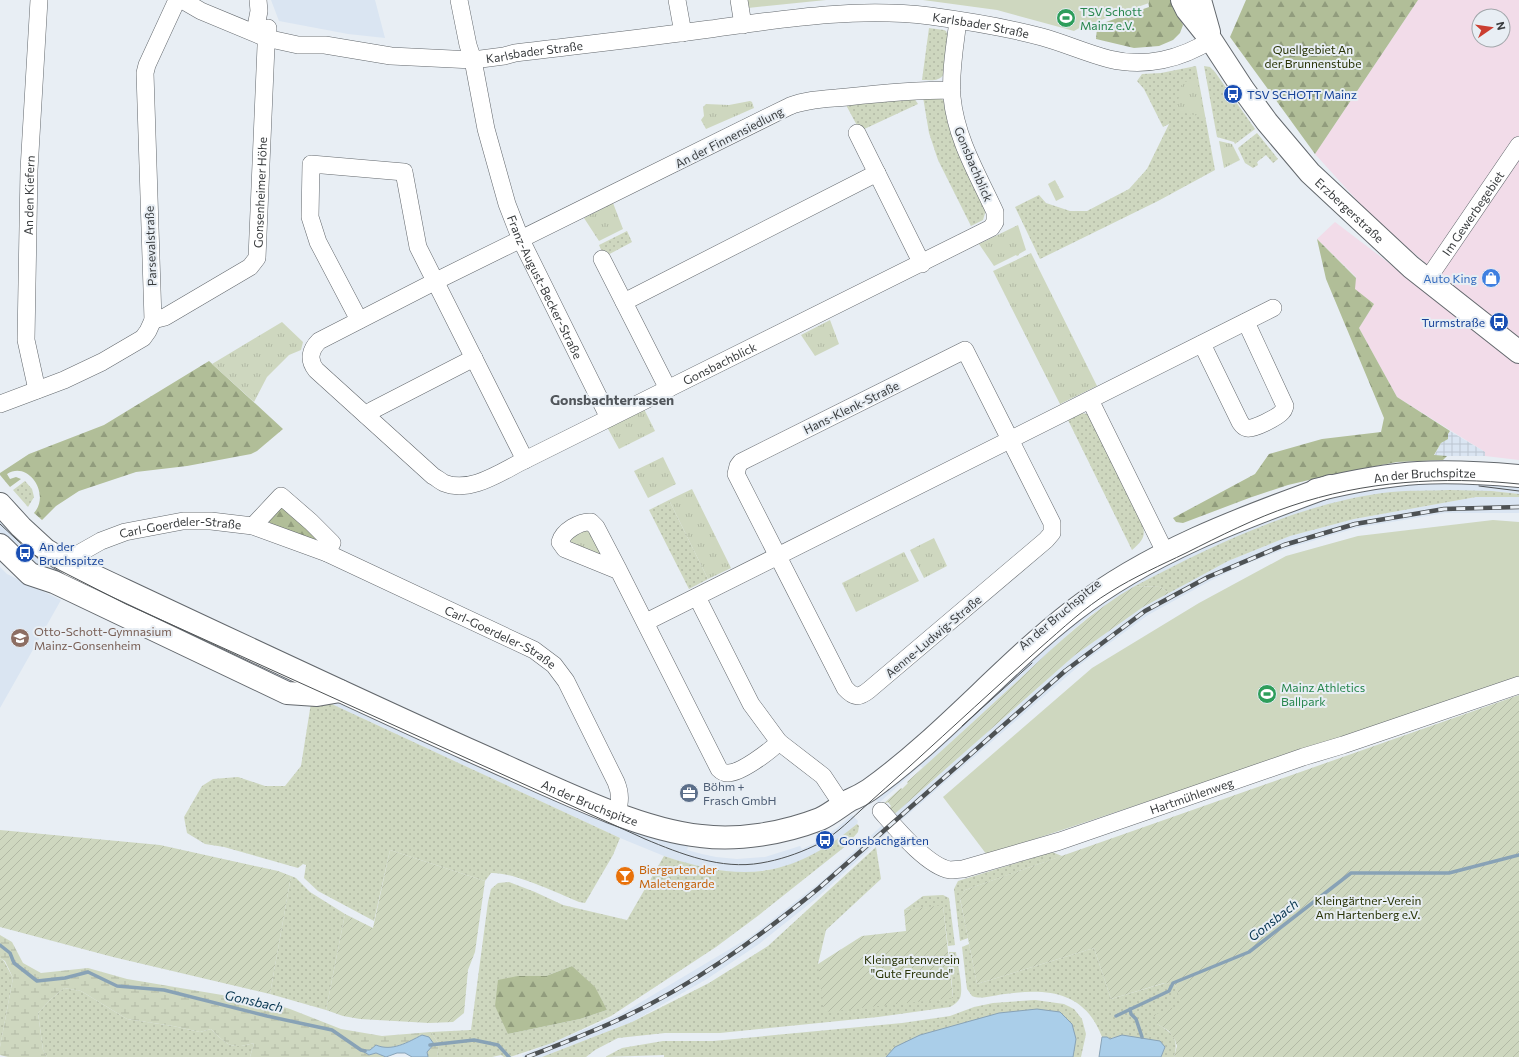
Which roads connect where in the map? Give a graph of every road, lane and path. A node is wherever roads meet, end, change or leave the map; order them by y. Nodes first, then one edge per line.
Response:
1 (39, 0) edge
2 (176, 0) edge
3 (182, 0) edge
4 (193, 0) edge
5 (258, 0) edge
6 (459, 0) edge
7 (677, 0) edge
8 (739, 0) edge
9 (1182, 0) edge
10 (1200, 0) edge
11 (958, 21) junction
12 (743, 25) junction
13 (262, 30) junction
14 (683, 32) junction
15 (1211, 40) junction
16 (473, 60) junction
17 (952, 90) junction
18 (857, 133) dead end
19 (1519, 145) edge
20 (877, 173) junction
21 (521, 240) junction
22 (602, 260) dead end
23 (922, 264) junction
24 (1427, 280) junction
25 (436, 282) junction
26 (624, 302) junction
27 (1273, 308) dead end
28 (153, 320) junction
29 (359, 320) junction
30 (1246, 322) junction
31 (1202, 344) junction
32 (1519, 352) edge
33 (474, 358) junction
34 (668, 389) junction
35 (37, 390) junction
36 (1097, 397) junction
37 (0, 404) edge
38 (366, 415) junction
39 (609, 418) junction
40 (1010, 441) junction
41 (525, 460) junction
42 (1519, 476) edge
43 (0, 504) edge
44 (253, 526) junction
45 (0, 545) edge
46 (1164, 549) junction
47 (327, 553) junction
48 (778, 556) junction
49 (71, 565) junction
50 (619, 571) dead end
51 (697, 597) junction
52 (646, 622) junction
53 (294, 670) junction
54 (1519, 685) edge
55 (340, 691) junction
56 (287, 693) junction
57 (779, 742) junction
58 (616, 782) junction
59 (847, 803) junction
60 (881, 811) dead end
61 (616, 814) junction

1 - 35 street, An den Kiefern
2 - 28 street, Parsevalstraße
3 - 13 street, Karlsbader Straße
4 - 13 street, Karlsbader Straße
5 - 13 street, Gonsenheimer Höhe
6 - 16 street, Franz-August-Becker-Straße
7 - 14 street
8 - 12 street
9 - 15 main road, Erzbergerstraße
10 - 15 main road, Erzbergerstraße
11 - 12 street, Karlsbader Straße
11 - 15 street, Karlsbader Straße
11 - 17 street, Gonsbachblick
12 - 14 street, Karlsbader Straße
13 - 16 street, Karlsbader Straße
13 - 28 street, Gonsenheimer Höhe
14 - 16 street, Karlsbader Straße
15 - 24 main road, Erzbergerstraße
16 - 21 street, Franz-August-Becker-Straße
17 - 21 street, An der Finnensiedlung
17 - 23 street, Gonsbachblick
18 - 20 street
19 - 24 street, Im Gewerbegebiet
20 - 23 street
20 - 26 street
21 - 25 street, An der Finnensiedlung
21 - 39 street, Franz-August-Becker-Straße
22 - 26 street, Gonsbachblick
23 - 34 street, Gonsbachblick
24 - 32 main road, Erzbergerstraße
25 - 29 street, An der Finnensiedlung
25 - 29 street
25 - 33 street
26 - 34 street, Gonsbachblick
27 - 30 street
28 - 35 street
29 - 38 street, An der Finnensiedlung
30 - 31 street
30 - 31 street
31 - 36 street
33 - 38 street
33 - 41 street
34 - 39 street, Gonsbachblick
35 - 37 street
36 - 40 street
36 - 46 street
38 - 41 street
39 - 41 street
40 - 48 street
40 - 48 street, Hans-Klenk-Straße
40 - 48 street, Aenne-Ludwig-Straße
42 - 46 main road, An der Bruchspitze
43 - 49 main road, An der Bruchspitze
44 - 47 street, Carl-Goerdeler-Straße
44 - 47 street, Carl-Goerdeler-Straße
44 - 49 street, Carl-Goerdeler-Straße
45 - 56 main road
46 - 59 main road, An der Bruchspitze
47 - 58 street, Carl-Goerdeler-Straße
48 - 51 street
49 - 53 main road, An der Bruchspitze
50 - 52 street
51 - 52 street
51 - 57 street
52 - 57 street
53 - 55 main road, An der Bruchspitze
53 - 56 main road
54 - 60 street, Hartmühlenweg
55 - 56 main road
55 - 61 main road, An der Bruchspitze
57 - 59 street
58 - 61 street
58 - 61 street, Carl-Goerdeler-Straße
59 - 61 main road, An der Bruchspitze

